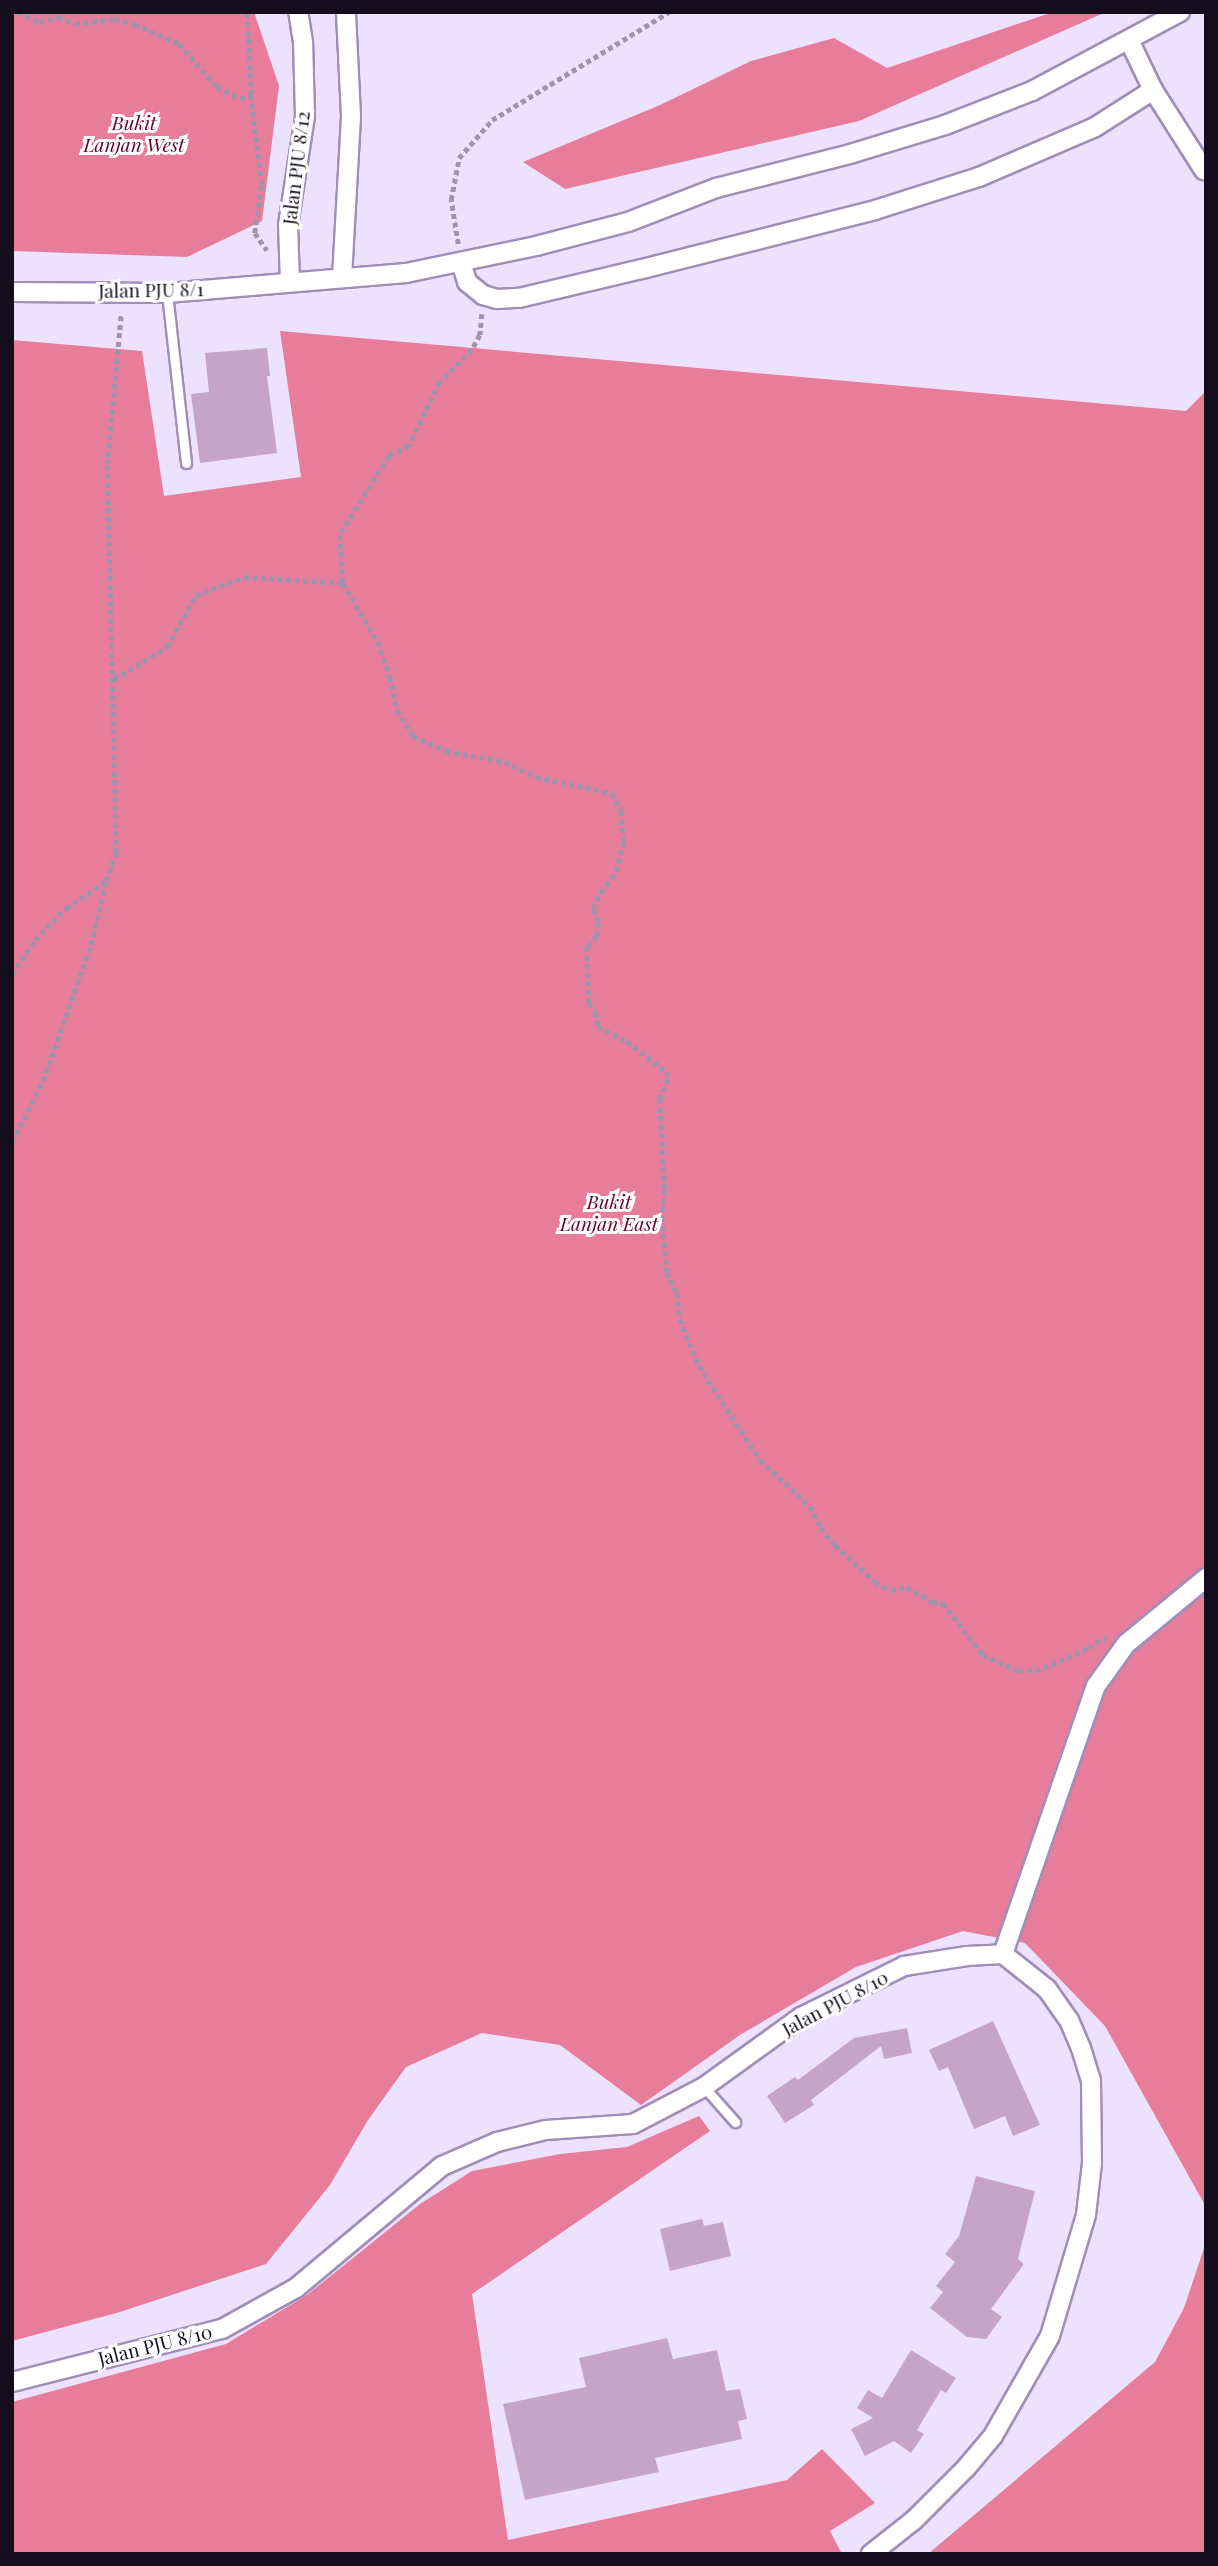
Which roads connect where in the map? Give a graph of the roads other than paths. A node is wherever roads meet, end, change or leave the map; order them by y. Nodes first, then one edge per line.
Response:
1 (298, 12) edge
2 (346, 12) edge
3 (1180, 12) edge
4 (1129, 40) junction
5 (1153, 90) junction
6 (1204, 170) edge
7 (461, 262) junction
8 (342, 278) junction
9 (290, 282) junction
10 (12, 292) edge
11 (167, 293) junction
12 (186, 463) dead end
13 (1206, 1577) edge
14 (1003, 1954) junction
15 (704, 2087) junction
16 (735, 2122) dead end
17 (12, 2382) edge
18 (871, 2554) edge

1 - 9 street, Jalan PJU 8/12
2 - 8 street
3 - 4 street, Jalan PJU 8/1
4 - 5 street
4 - 7 street, Jalan PJU 8/1
5 - 6 street
5 - 7 street
7 - 8 street, Jalan PJU 8/1
8 - 9 street, Jalan PJU 8/1
9 - 11 street, Jalan PJU 8/1
10 - 11 street, Jalan PJU 8/1
11 - 12 lane
13 - 14 street
14 - 15 street, Jalan PJU 8/10
14 - 18 street
15 - 16 lane
15 - 17 street, Jalan PJU 8/10

